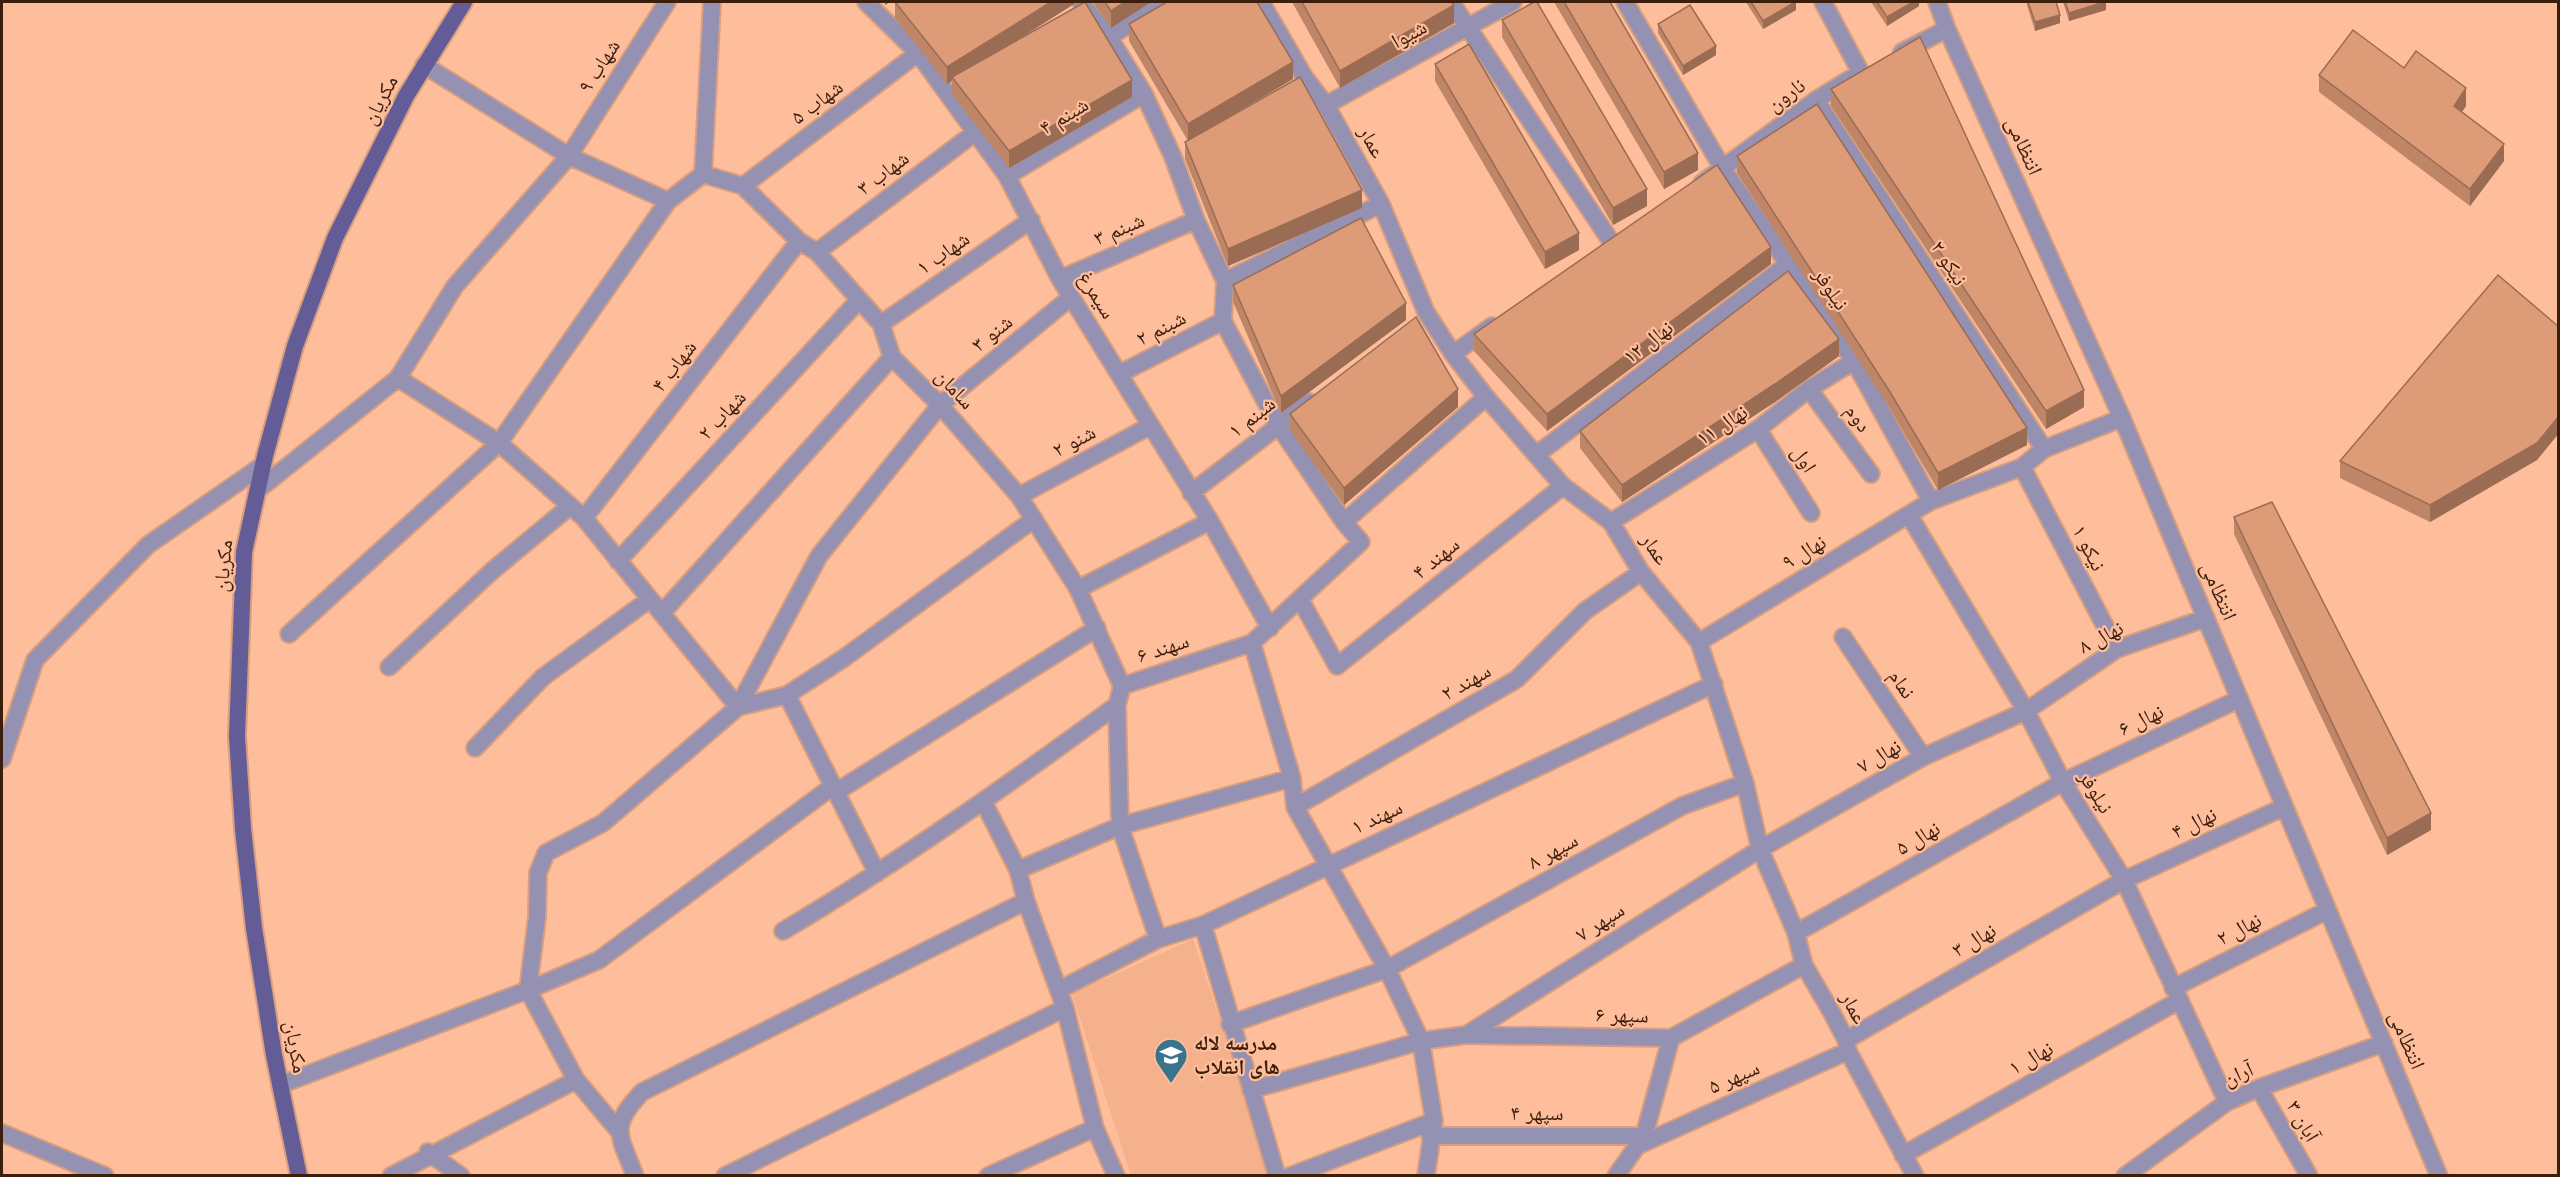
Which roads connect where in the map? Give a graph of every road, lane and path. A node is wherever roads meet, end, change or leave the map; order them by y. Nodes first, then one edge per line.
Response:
1 (464, 2) edge
2 (667, 2) edge
3 (712, 2) edge
4 (866, 2) edge
5 (1166, 2) edge
6 (1260, 2) edge
7 (1451, 2) edge
8 (1513, 2) edge
9 (1625, 2) edge
10 (1823, 2) edge
11 (1937, 2) edge
12 (1078, 6) edge
13 (901, 7) edge
14 (885, 19) junction
15 (1468, 28) junction
16 (1947, 29) junction
17 (1109, 37) junction
18 (918, 53) junction
19 (424, 65) junction
20 (1861, 73) junction
21 (964, 81) edge
22 (945, 93) junction
23 (1144, 94) junction
24 (1816, 100) junction
25 (1326, 105) junction
26 (977, 131) junction
27 (568, 156) junction
28 (1723, 169) junction
29 (703, 174) junction
30 (1007, 177) junction
31 (743, 186) junction
32 (1686, 194) edge
33 (668, 201) junction
34 (1381, 204) junction
35 (1030, 220) junction
36 (1196, 220) junction
37 (799, 242) junction
38 (1612, 243) edge
39 (817, 252) junction
40 (1788, 264) junction
41 (1060, 279) junction
42 (1225, 281) junction
43 (1071, 297) junction
44 (859, 300) junction
45 (1509, 315) edge
46 (1223, 321) junction
47 (881, 324) junction
48 (1453, 354) junction
49 (892, 357) junction
50 (1854, 361) junction
51 (1119, 374) junction
52 (398, 378) junction
53 (1809, 389) junction
54 (1324, 390) edge
55 (1486, 397) junction
56 (940, 405) junction
57 (2122, 418) junction
58 (1278, 425) junction
59 (1150, 426) junction
60 (1758, 429) junction
61 (499, 443) junction
62 (2044, 449) junction
63 (1536, 455) junction
64 (263, 465) junction
65 (2022, 466) junction
66 (1871, 474) dead end
67 (1563, 486) junction
68 (258, 489) junction
69 (1191, 493) junction
70 (1019, 496) junction
71 (1931, 501) junction
72 (570, 506) junction
73 (1811, 513) dead end
74 (1909, 514) junction
75 (584, 518) junction
76 (1034, 519) junction
77 (1210, 521) junction
78 (1344, 522) junction
79 (1611, 522) junction
80 (618, 561) junction
81 (1641, 572) junction
82 (1078, 589) junction
83 (650, 599) junction
84 (1300, 599) junction
85 (662, 613) junction
86 (2206, 618) junction
87 (1097, 628) junction
88 (1270, 628) junction
89 (289, 634) dead end
90 (1843, 637) dead end
91 (1700, 642) junction
92 (1252, 643) junction
93 (2116, 649) junction
94 (389, 667) dead end
95 (1714, 684) junction
96 (1122, 686) junction
97 (787, 695) junction
98 (2239, 699) junction
99 (1117, 705) junction
100 (738, 706) junction
101 (2026, 711) junction
102 (475, 748) dead end
103 (1923, 757) junction
104 (2, 759) edge
105 (1292, 778) junction
106 (2063, 782) junction
107 (1745, 783) junction
108 (834, 789) junction
109 (984, 803) junction
110 (1295, 807) junction
111 (2284, 807) junction
112 (1120, 826) junction
113 (1760, 849) junction
114 (1326, 865) junction
115 (1018, 870) junction
116 (878, 873) junction
117 (2124, 880) junction
118 (1026, 901) junction
119 (2326, 911) junction
120 (1203, 925) junction
121 (783, 931) dead end
122 (1796, 933) junction
123 (1158, 939) junction
124 (1804, 966) junction
125 (1387, 969) junction
126 (528, 990) junction
127 (1059, 990) junction
128 (2176, 994) junction
129 (1065, 1008) junction
130 (1230, 1023) junction
131 (1466, 1035) junction
132 (1671, 1038) junction
133 (1421, 1041) junction
134 (2384, 1043) junction
135 (1847, 1045) junction
136 (576, 1080) junction
137 (280, 1085) junction
138 (2259, 1088) junction
139 (1251, 1090) junction
140 (2227, 1102) junction
141 (1095, 1128) junction
142 (1432, 1129) junction
143 (618, 1130) junction
144 (2, 1133) edge
145 (1642, 1140) junction
146 (430, 1153) junction
147 (1903, 1155) junction
148 (105, 1176) edge
149 (299, 1176) edge
150 (391, 1176) edge
151 (461, 1176) edge
152 (635, 1176) edge
153 (725, 1176) edge
154 (988, 1176) edge
155 (1116, 1176) edge
156 (1277, 1176) edge
157 (1290, 1176) edge
158 (1426, 1176) edge
159 (1616, 1176) edge
160 (1915, 1176) edge
161 (2126, 1176) edge
162 (2309, 1176) edge
163 (2439, 1176) edge

1 - 19 main road, مکریان
2 - 27 street, شهاب ۹
3 - 29 street
4 - 14 street, سیمرغ
5 - 17 street
6 - 25 street, عمار
7 - 15 street
8 - 15 street, شیوا
9 - 28 street, نیلوفر
10 - 20 street
11 - 16 street, انتظامی
12 - 17 street
13 - 14 street
14 - 18 street, سیمرغ
15 - 25 street, شیوا
15 - 38 street
16 - 20 street, نارون
16 - 57 street, انتظامی
17 - 23 street
18 - 22 street, سیمرغ
18 - 31 street, شهاب ۵
19 - 27 street
19 - 64 main road, مکریان
20 - 24 street, نارون
21 - 22 street
22 - 26 street, سیمرغ
23 - 30 street, شبنم ۴
23 - 36 street
24 - 28 street, نارون
24 - 62 street, نیکو ۲
25 - 34 street, عمار
26 - 30 street, سیمرغ
26 - 39 street, شهاب ۳
27 - 33 street
27 - 52 street, شهاب ۹
28 - 32 street, نارون
28 - 40 street, نیلوفر
29 - 31 street, سامان
29 - 33 street
30 - 35 street, سیمرغ
31 - 37 street, سامان
33 - 61 street
34 - 42 street
34 - 48 street, عمار
35 - 41 street, سیمرغ
35 - 47 street, شهاب ۱
36 - 41 street, شبنم ۳
36 - 42 street
37 - 39 street, سامان
37 - 75 street, شهاب ۴
39 - 44 street, سامان
40 - 50 street, نیلوفر
40 - 63 street, نهال ۱۲
41 - 43 street, سیمرغ
42 - 46 street
43 - 51 street, سیمرغ
43 - 56 street, شنو ۳
44 - 47 street, سامان
44 - 80 street, شهاب ۲
45 - 48 street
46 - 51 street, شبنم ۲
46 - 58 street
47 - 49 street, سامان
48 - 55 street, عمار
49 - 56 street, سامان
49 - 85 street
50 - 53 street, نهال ۱۱
50 - 71 street, نیلوفر
51 - 59 street, سیمرغ
52 - 61 street
52 - 68 street, شهاب ۹
53 - 60 street, نهال ۱۱
53 - 66 street, دوم
54 - 58 street, شبنم ۱
55 - 63 street, عمار
55 - 78 street
56 - 70 street, سامان
56 - 100 street, شنو ۳
57 - 62 street, نهال ۹
57 - 86 street, انتظامی
58 - 69 street, شبنم ۱
58 - 78 street
59 - 69 street, سیمرغ
59 - 70 street, شنو ۲
60 - 73 street, اول
60 - 79 street, نهال ۱۱
61 - 72 street
61 - 89 street
62 - 65 street, نهال ۹
63 - 67 street, عمار
64 - 68 main road, مکریان
64 - 104 street
65 - 71 street, نهال ۹
65 - 93 street, نیکو ۱
67 - 79 street, عمار
67 - 84 street, سهند ۴
68 - 137 main road, مکریان
69 - 77 street, سیمرغ
70 - 76 street, سامان
71 - 74 street, نهال ۹
72 - 75 street
72 - 94 street
74 - 91 street, نهال ۹
74 - 101 street, نیلوفر
75 - 80 street
76 - 82 street, سامان
76 - 97 street
77 - 82 street
77 - 88 street, سیمرغ
78 - 84 street, سهند ۶
79 - 81 street, عمار
80 - 83 street
81 - 91 street, عمار
81 - 110 street, سهند ۲
82 - 87 street, سامان
83 - 85 street
83 - 102 street
84 - 88 street, سهند ۶
85 - 100 street
86 - 93 street, نهال ۸
86 - 98 street, انتظامی
87 - 96 street, سامان
87 - 108 street
88 - 92 street, سهند ۶
90 - 103 street, نمام
91 - 95 street, عمار
92 - 96 street, سهند ۶
92 - 105 street
93 - 101 street, نهال ۸
95 - 107 street, عمار
95 - 114 street, سهند ۱
96 - 99 street, سهند ۶
97 - 100 street
97 - 108 street
98 - 106 street, نهال ۶
98 - 111 street, انتظامی
99 - 109 street
99 - 112 street, سهند ۶
100 - 126 street
101 - 103 street, نهال ۷
101 - 106 street, نیلوفر
103 - 113 street, نهال ۷
105 - 110 street
105 - 112 street
106 - 117 street, نیلوفر
106 - 122 street, نهال ۵
107 - 113 street, عمار
107 - 125 street, سپهر ۸
108 - 116 street
108 - 126 street
109 - 115 street
109 - 116 street
110 - 114 street
111 - 117 street, نهال ۴
111 - 119 street, انتظامی
112 - 115 street
112 - 123 street, سهند ۶
113 - 122 street, عمار
113 - 131 street, سپهر ۷
114 - 120 street, سهند ۱
114 - 125 street
115 - 118 street
116 - 121 street
117 - 128 street, نیلوفر
117 - 135 street, نهال ۳
118 - 127 street
118 - 143 street
119 - 128 street, نهال ۲
119 - 134 street, انتظامی
120 - 123 street, سهند ۱
120 - 130 street
122 - 124 street, عمار
123 - 127 street, سهند ۱
124 - 132 street, سپهر ۶
124 - 135 street, عمار
125 - 130 street, سپهر ۸
125 - 133 street
126 - 136 street
126 - 137 street
127 - 129 street
128 - 140 street, نیلوفر
128 - 147 street, نهال ۱
129 - 141 street
129 - 153 street
130 - 139 street
131 - 132 street, سپهر ۶
131 - 133 street, سپهر ۶
132 - 145 street
133 - 139 street, سپهر ۶
133 - 142 street
134 - 138 street, آران
134 - 163 street, انتظامی
135 - 145 street, سپهر ۵
135 - 147 street, عمار
136 - 143 street
136 - 146 street
137 - 149 main road, مکریان
138 - 140 street, آران
138 - 162 street, آبان ۳
139 - 156 street
140 - 161 street, آران
141 - 154 street
141 - 155 street
142 - 145 street, سپهر ۴
142 - 157 street
142 - 158 street
143 - 152 street
144 - 148 street
145 - 159 street
146 - 150 street
146 - 151 street
147 - 160 street, عمار

